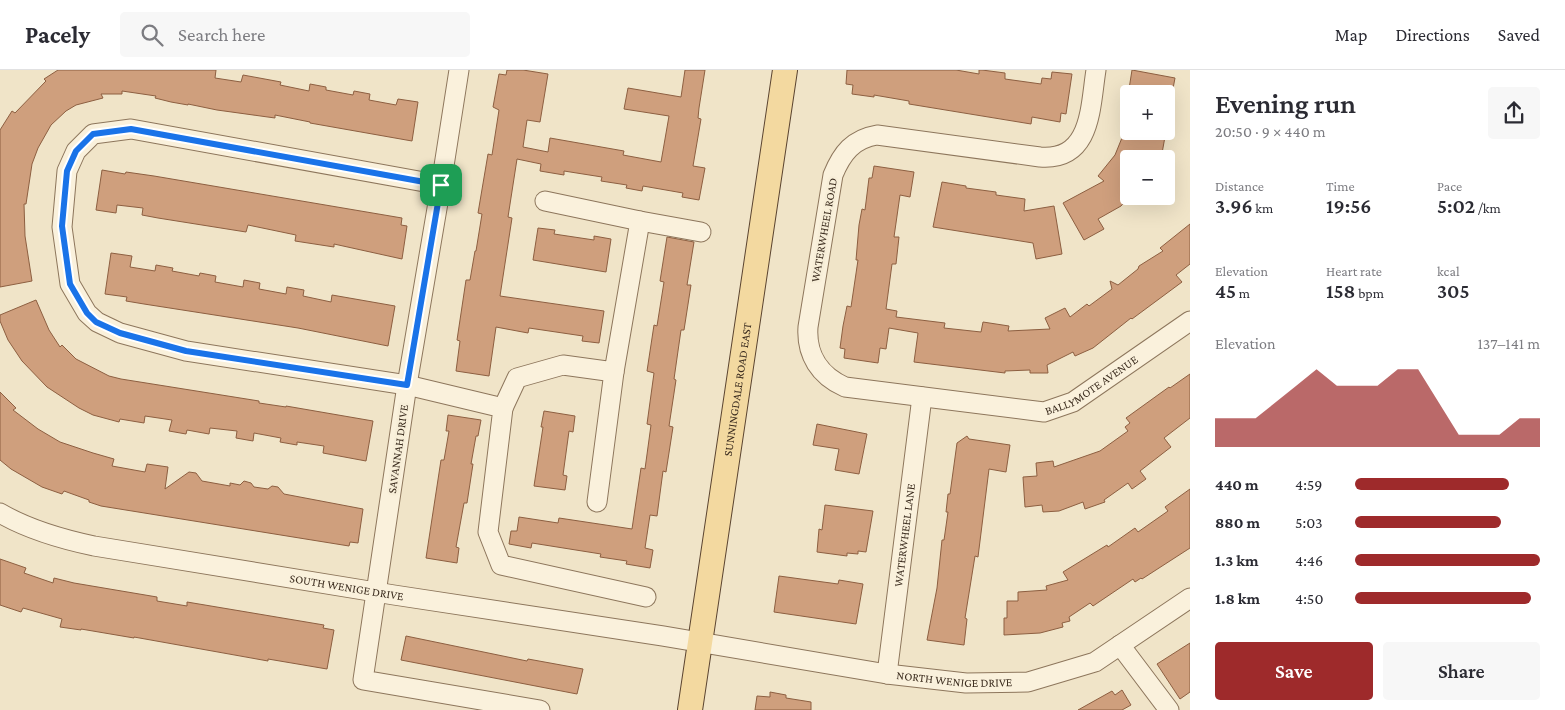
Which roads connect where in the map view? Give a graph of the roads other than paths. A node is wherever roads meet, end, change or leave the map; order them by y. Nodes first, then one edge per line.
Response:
1 (458, 70) edge
2 (785, 70) edge
3 (1096, 70) edge
4 (441, 185) junction
5 (545, 201) dead end
6 (640, 221) junction
7 (701, 232) dead end
8 (1190, 321) edge
9 (614, 372) junction
10 (407, 385) junction
11 (922, 398) junction
12 (503, 408) junction
13 (597, 502) dead end
14 (0, 513) edge
15 (377, 592) junction
16 (646, 597) dead end
17 (1190, 598) edge
18 (700, 642) junction
19 (1120, 645) junction
20 (887, 674) junction
21 (540, 710) edge
22 (690, 710) edge
23 (1169, 710) edge

1 - 4 street, SAVANNAH DRIVE
2 - 18 main road, SUNNINGDALE ROAD EAST
3 - 11 street, WATERWHEEL ROAD
4 - 10 street, SAVANNAH DRIVE
4 - 10 street
5 - 6 street
6 - 7 street
6 - 9 street
8 - 11 street, BALLYMOTE AVENUE
9 - 12 street
9 - 13 street
10 - 12 street
10 - 15 street, SAVANNAH DRIVE
11 - 20 street, WATERWHEEL LANE
12 - 16 street
14 - 15 street, SOUTH WENIGE DRIVE
15 - 18 street, SOUTH WENIGE DRIVE
15 - 21 street, SAVANNAH DRIVE
17 - 19 street, NORTH WENIGE DRIVE
18 - 20 street, NORTH WENIGE DRIVE
18 - 22 main road, SUNNINGDALE ROAD EAST
19 - 20 street, NORTH WENIGE DRIVE
19 - 23 street

